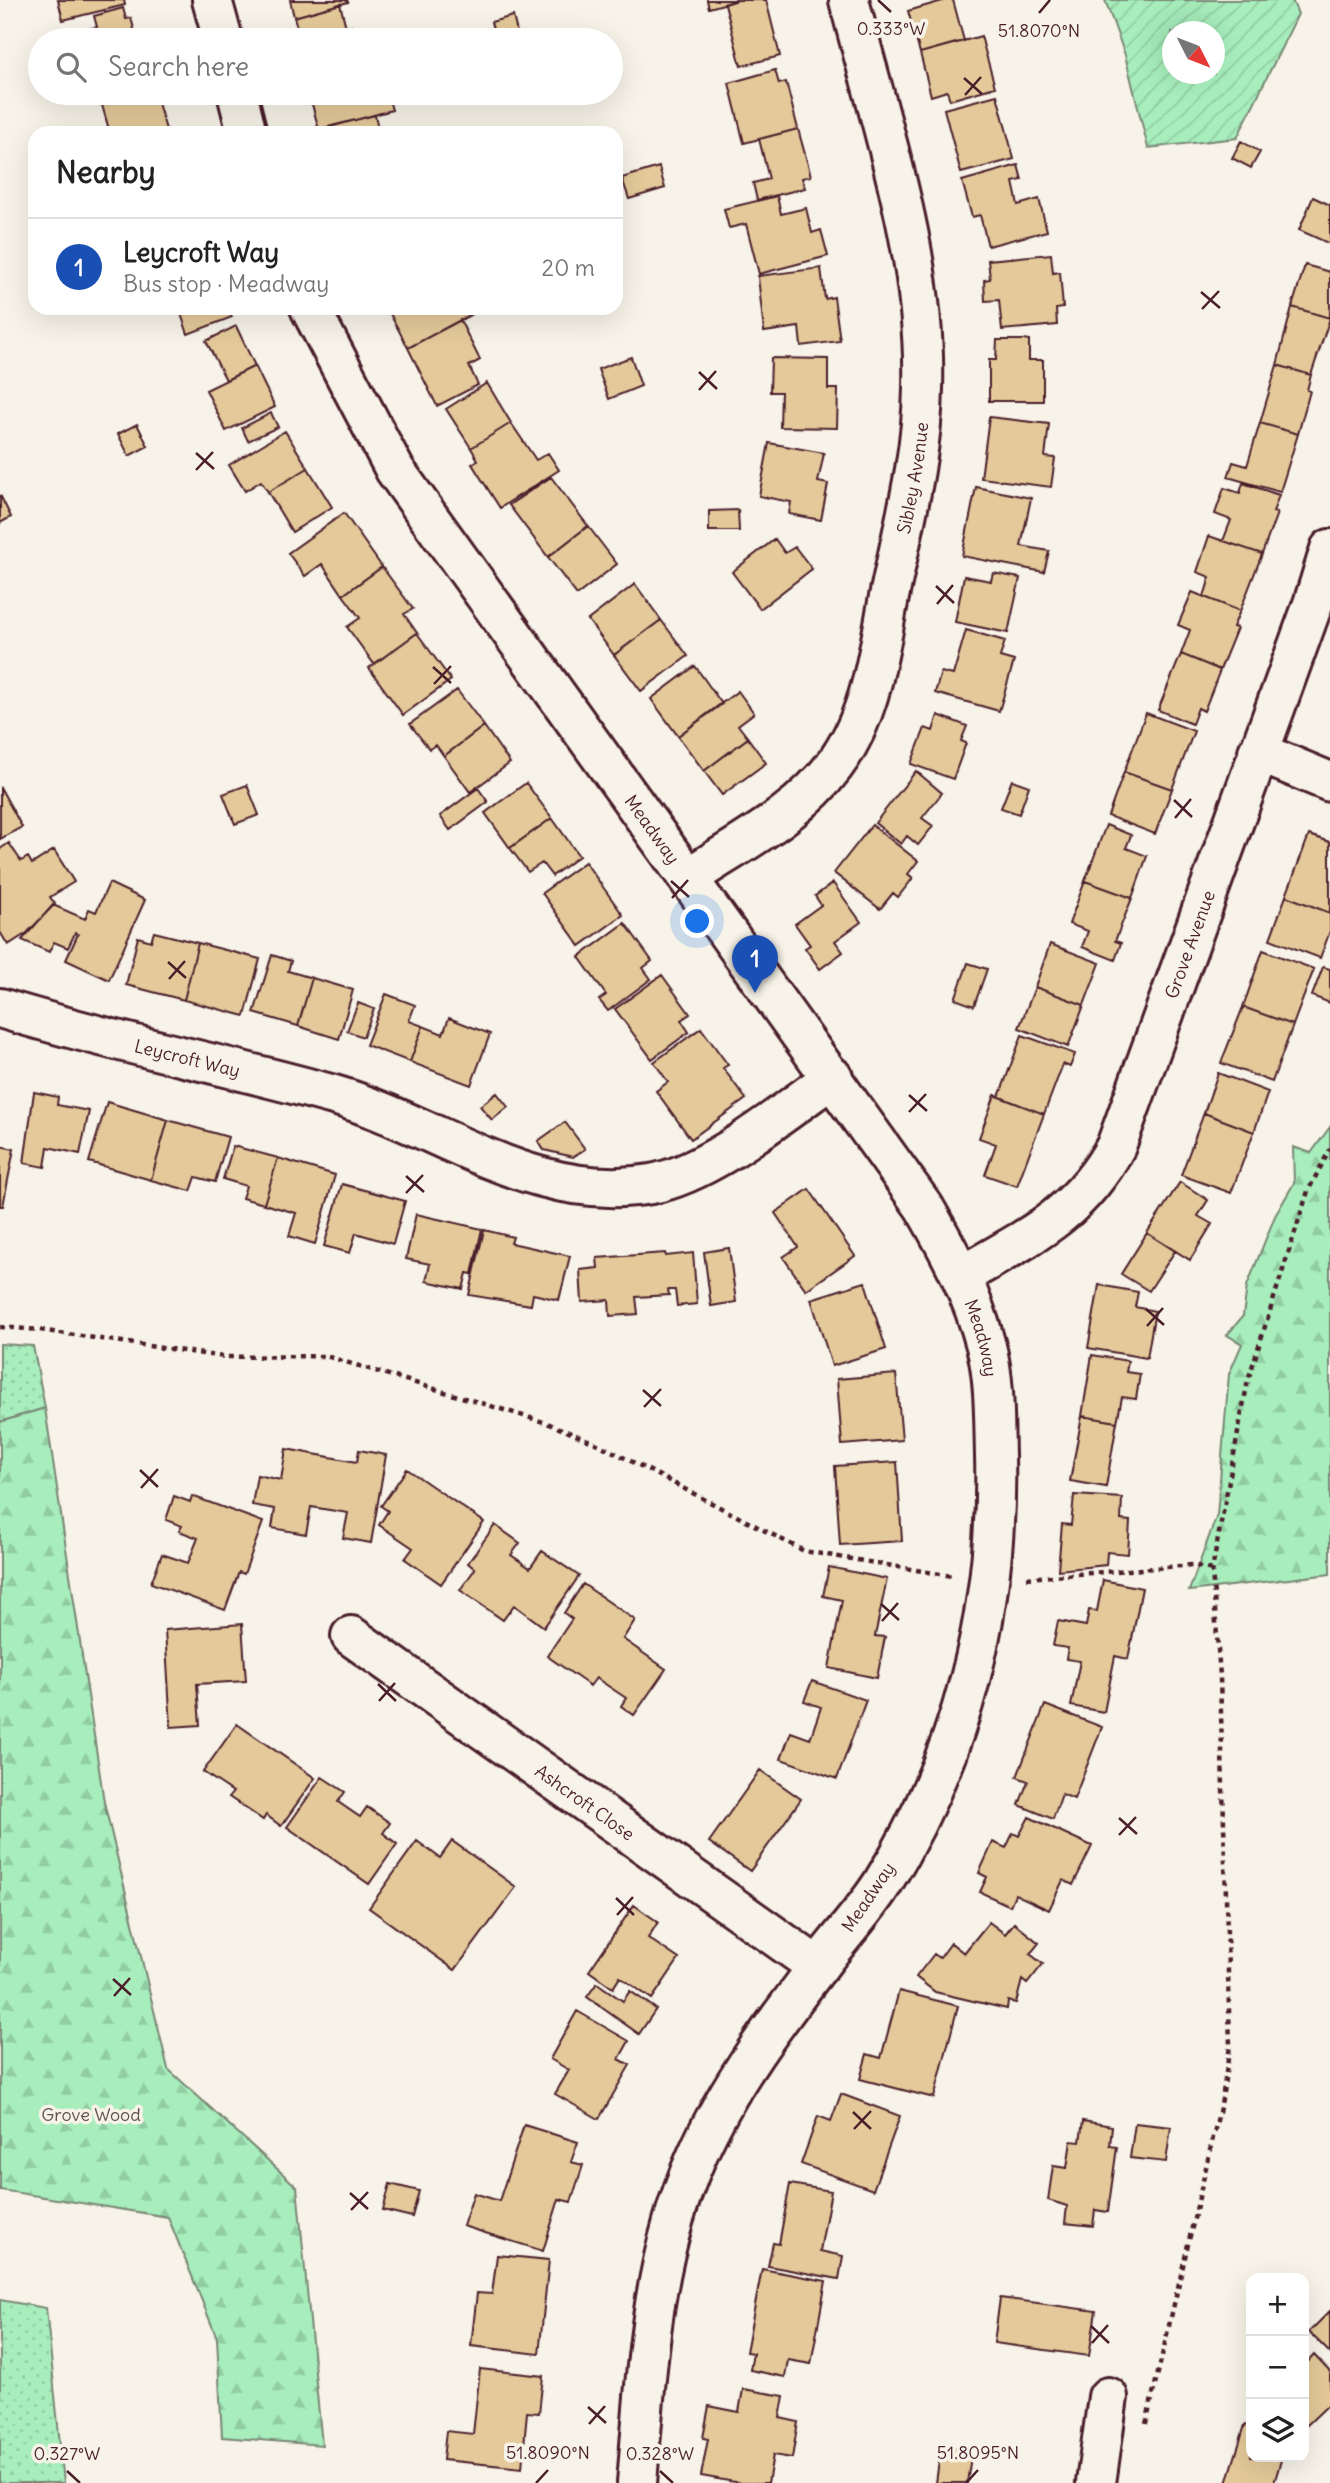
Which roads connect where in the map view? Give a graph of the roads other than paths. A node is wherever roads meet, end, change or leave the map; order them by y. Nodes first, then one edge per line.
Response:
1 (212, 0) edge
2 (849, 0) edge
3 (220, 28) edge
4 (240, 105) edge
5 (245, 126) edge
6 (314, 315) edge
7 (1330, 549) edge
8 (1258, 752) junction
9 (1330, 782) edge
10 (688, 878) junction
11 (0, 1008) edge
12 (832, 1077) junction
13 (963, 1275) junction
14 (351, 1636) dead end
15 (818, 1967) junction
16 (1108, 2397) dead end
17 (637, 2483) edge
18 (1096, 2483) edge

1 - 3 street
2 - 10 street, Sibley Avenue
4 - 5 street
6 - 10 street, Meadway
7 - 8 street, Grove Avenue
8 - 9 street
8 - 13 street, Grove Avenue
10 - 12 street, Meadway
11 - 12 street, Leycroft Way
12 - 13 street, Meadway
13 - 15 street, Meadway
14 - 15 street, Ashcroft Close
15 - 17 street, Meadway
16 - 18 street

